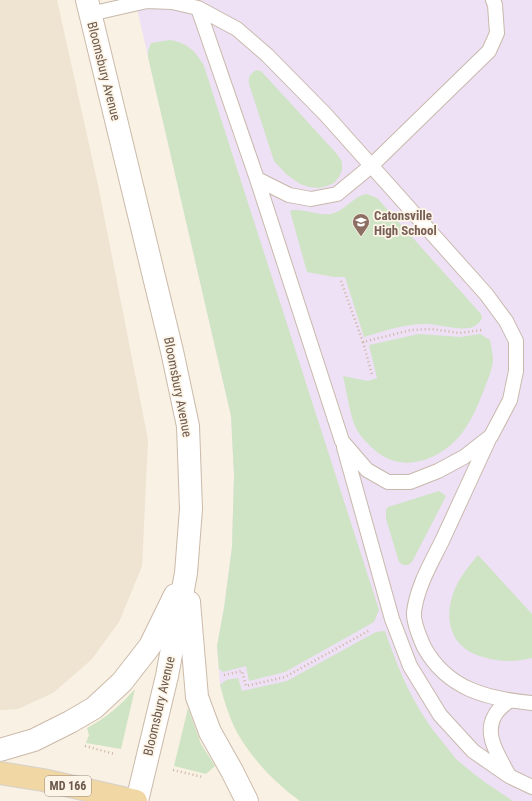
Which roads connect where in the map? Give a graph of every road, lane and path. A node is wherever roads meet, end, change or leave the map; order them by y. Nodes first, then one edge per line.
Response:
1 (493, 0) edge
2 (173, 1) edge
3 (89, 7) edge
4 (198, 8) junction
5 (371, 166) junction
6 (257, 179) junction
7 (340, 281) dead end
8 (508, 326) junction
9 (363, 342) junction
10 (372, 374) dead end
11 (491, 436) junction
12 (342, 441) junction
13 (186, 573) junction
14 (392, 619) junction
15 (195, 681) junction
16 (509, 701) junction
17 (532, 703) edge
18 (81, 745) dead end
19 (0, 750) edge
20 (115, 754) dead end
21 (173, 770) dead end
22 (0, 773) edge
23 (509, 776) junction
24 (209, 779) dead end
25 (532, 787) edge
26 (137, 801) edge
27 (247, 801) edge

1 - 5 lane
2 - 3 lane
2 - 4 lane
3 - 13 main road, Bloomsbury Avenue
4 - 5 lane
4 - 6 lane
5 - 6 lane
5 - 8 lane
6 - 12 lane
7 - 9 path
8 - 9 path
8 - 11 lane
9 - 10 path
11 - 12 lane
11 - 16 lane
12 - 14 lane
13 - 15 main road
13 - 19 main road
13 - 26 main road, Bloomsbury Avenue
14 - 15 path
14 - 23 lane
15 - 27 main road
16 - 17 lane
16 - 23 lane
18 - 20 path
21 - 24 path
22 - 26 main road, MD 166
23 - 25 lane

